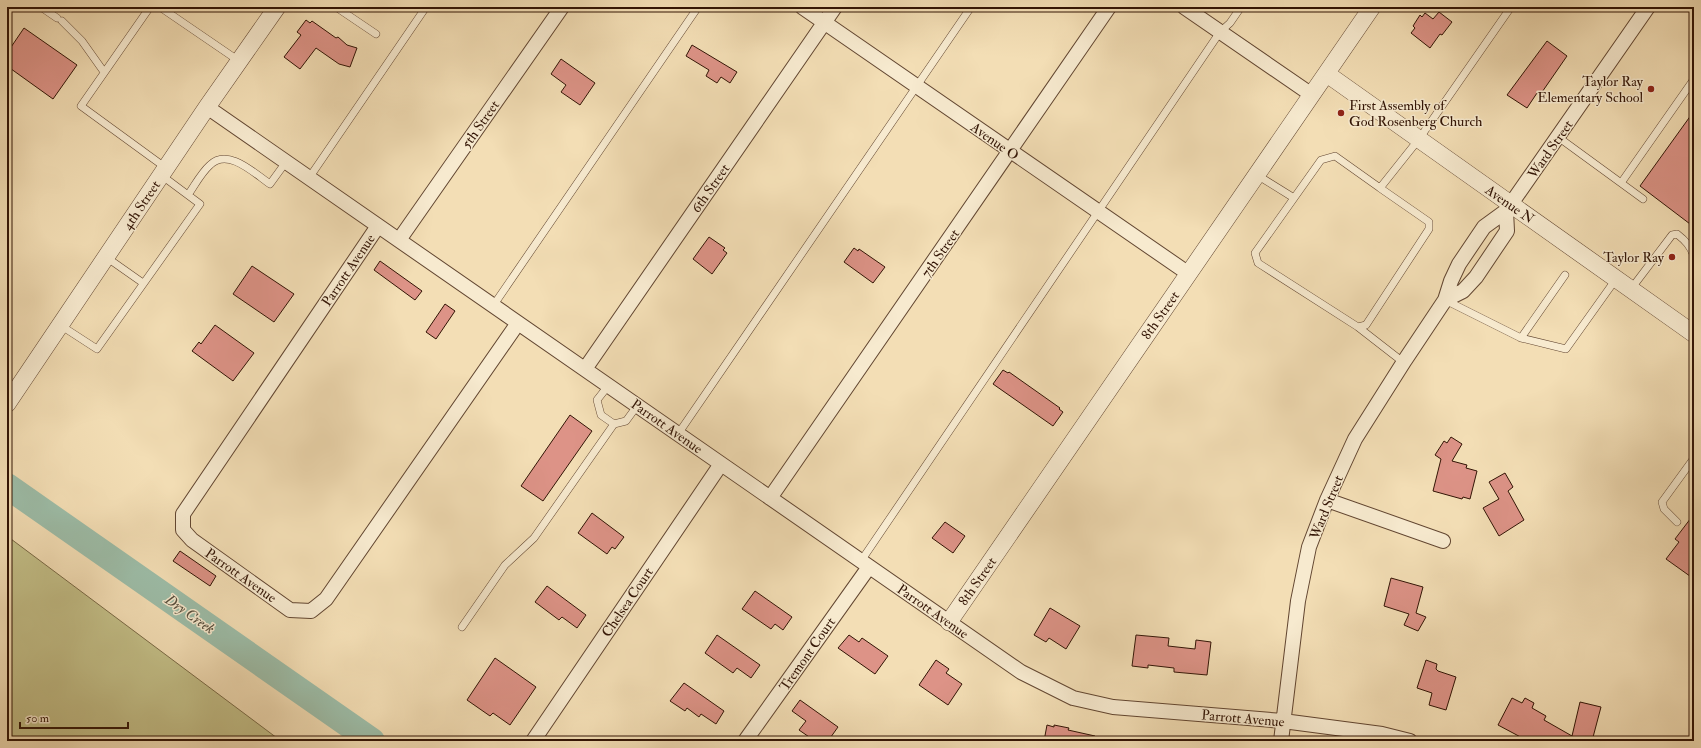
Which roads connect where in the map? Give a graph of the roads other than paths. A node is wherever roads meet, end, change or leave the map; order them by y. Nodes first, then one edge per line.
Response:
1 (41, 7) edge
2 (150, 7) edge
3 (160, 7) edge
4 (277, 7) edge
5 (336, 7) edge
6 (426, 7) edge
7 (562, 7) edge
8 (698, 7) edge
9 (802, 7) edge
10 (835, 7) edge
11 (971, 7) edge
12 (1109, 7) edge
13 (1184, 7) edge
14 (1241, 7) edge
15 (1372, 7) edge
16 (1511, 7) edge
17 (1648, 7) edge
18 (824, 22) junction
19 (1220, 32) junction
20 (376, 34) dead end
21 (239, 61) junction
22 (104, 72) junction
23 (1326, 74) junction
24 (1694, 79) edge
25 (917, 86) junction
26 (1312, 95) junction
27 (207, 107) junction
28 (1558, 137) junction
29 (1419, 139) junction
30 (1011, 151) junction
31 (286, 162) junction
32 (163, 172) junction
33 (1257, 175) junction
34 (309, 178) junction
35 (1620, 183) junction
36 (1380, 188) junction
37 (188, 195) junction
38 (1294, 198) junction
39 (1643, 199) dead end
40 (1508, 208) junction
41 (1098, 212) junction
42 (378, 226) junction
43 (399, 240) junction
44 (1694, 256) edge
45 (106, 257) junction
46 (1188, 274) junction
47 (1565, 274) dead end
48 (1616, 279) junction
49 (144, 283) junction
50 (1631, 290) junction
51 (1445, 300) junction
52 (493, 306) junction
53 (518, 323) junction
54 (60, 324) junction
55 (1358, 327) junction
56 (1694, 334) edge
57 (1521, 338) junction
58 (1403, 362) junction
59 (585, 369) junction
60 (608, 386) junction
61 (7, 404) edge
62 (637, 406) junction
63 (614, 424) junction
64 (678, 434) junction
65 (1694, 458) edge
66 (721, 464) junction
67 (770, 498) junction
68 (1326, 500) junction
69 (1677, 522) dead end
70 (1443, 541) dead end
71 (865, 564) junction
72 (948, 622) junction
73 (462, 627) dead end
74 (1283, 721) junction
75 (533, 741) edge
76 (745, 741) edge
77 (1281, 741) edge
78 (1410, 741) edge

1 - 22 lane
2 - 22 lane
3 - 21 lane
4 - 21 street, 4th Street
5 - 20 lane
6 - 34 lane
7 - 43 street, 5th Street
8 - 52 lane
9 - 18 street, Avenue O
10 - 18 street, 6th Street
11 - 25 lane
12 - 30 street, 7th Street
13 - 19 street
14 - 19 lane
15 - 23 street, 8th Street
16 - 29 lane
17 - 28 street, Ward Street
18 - 25 street, Avenue O
18 - 59 street, 6th Street
19 - 26 street
19 - 41 lane
21 - 27 street, 4th Street
22 - 32 lane
23 - 26 street, 8th Street
23 - 29 street, Avenue N
24 - 35 lane
25 - 30 street, Avenue O
25 - 64 lane
26 - 33 street, 8th Street
27 - 31 street, Parrott Avenue
27 - 32 street, 4th Street
28 - 35 lane
28 - 40 street, Ward Street
29 - 36 lane
29 - 40 street, Avenue N
30 - 41 street, Avenue O
30 - 67 street, 7th Street
31 - 34 street, Parrott Avenue
31 - 37 lane
32 - 37 lane
32 - 45 street, 4th Street
33 - 38 lane
33 - 46 street, 8th Street
34 - 42 street, Parrott Avenue
35 - 39 lane
36 - 38 lane
36 - 55 lane
37 - 49 lane
38 - 55 lane
40 - 48 street, Avenue N
40 - 51 street, Ward Street
40 - 51 street, Ward Street
41 - 46 street, Avenue O
41 - 71 lane
42 - 43 street, Parrott Avenue
42 - 53 street, Parrott Avenue
43 - 52 street, Parrott Avenue
44 - 50 lane
45 - 49 lane
45 - 54 street, 4th Street
46 - 72 street, 8th Street
47 - 57 lane
48 - 50 street, Avenue N
48 - 57 lane
49 - 54 lane
50 - 56 street, Avenue N
51 - 57 lane
51 - 58 street, Ward Street
52 - 53 street, Parrott Avenue
53 - 59 street, Parrott Avenue
54 - 61 street, 4th Street
55 - 58 lane
58 - 68 street, Ward Street
59 - 60 street, Parrott Avenue
60 - 62 street, Parrott Avenue
60 - 63 lane
62 - 63 lane
62 - 64 street, Parrott Avenue
63 - 73 lane
64 - 66 street, Parrott Avenue
65 - 69 lane
66 - 67 street, Parrott Avenue
66 - 75 street, Chelsea Court
67 - 71 street, Parrott Avenue
68 - 70 street
68 - 74 street, Ward Street
71 - 72 street, Parrott Avenue
71 - 76 street, Tremont Court
72 - 74 street, Parrott Avenue
74 - 77 street, Ward Street
74 - 78 street, Parrott Avenue

